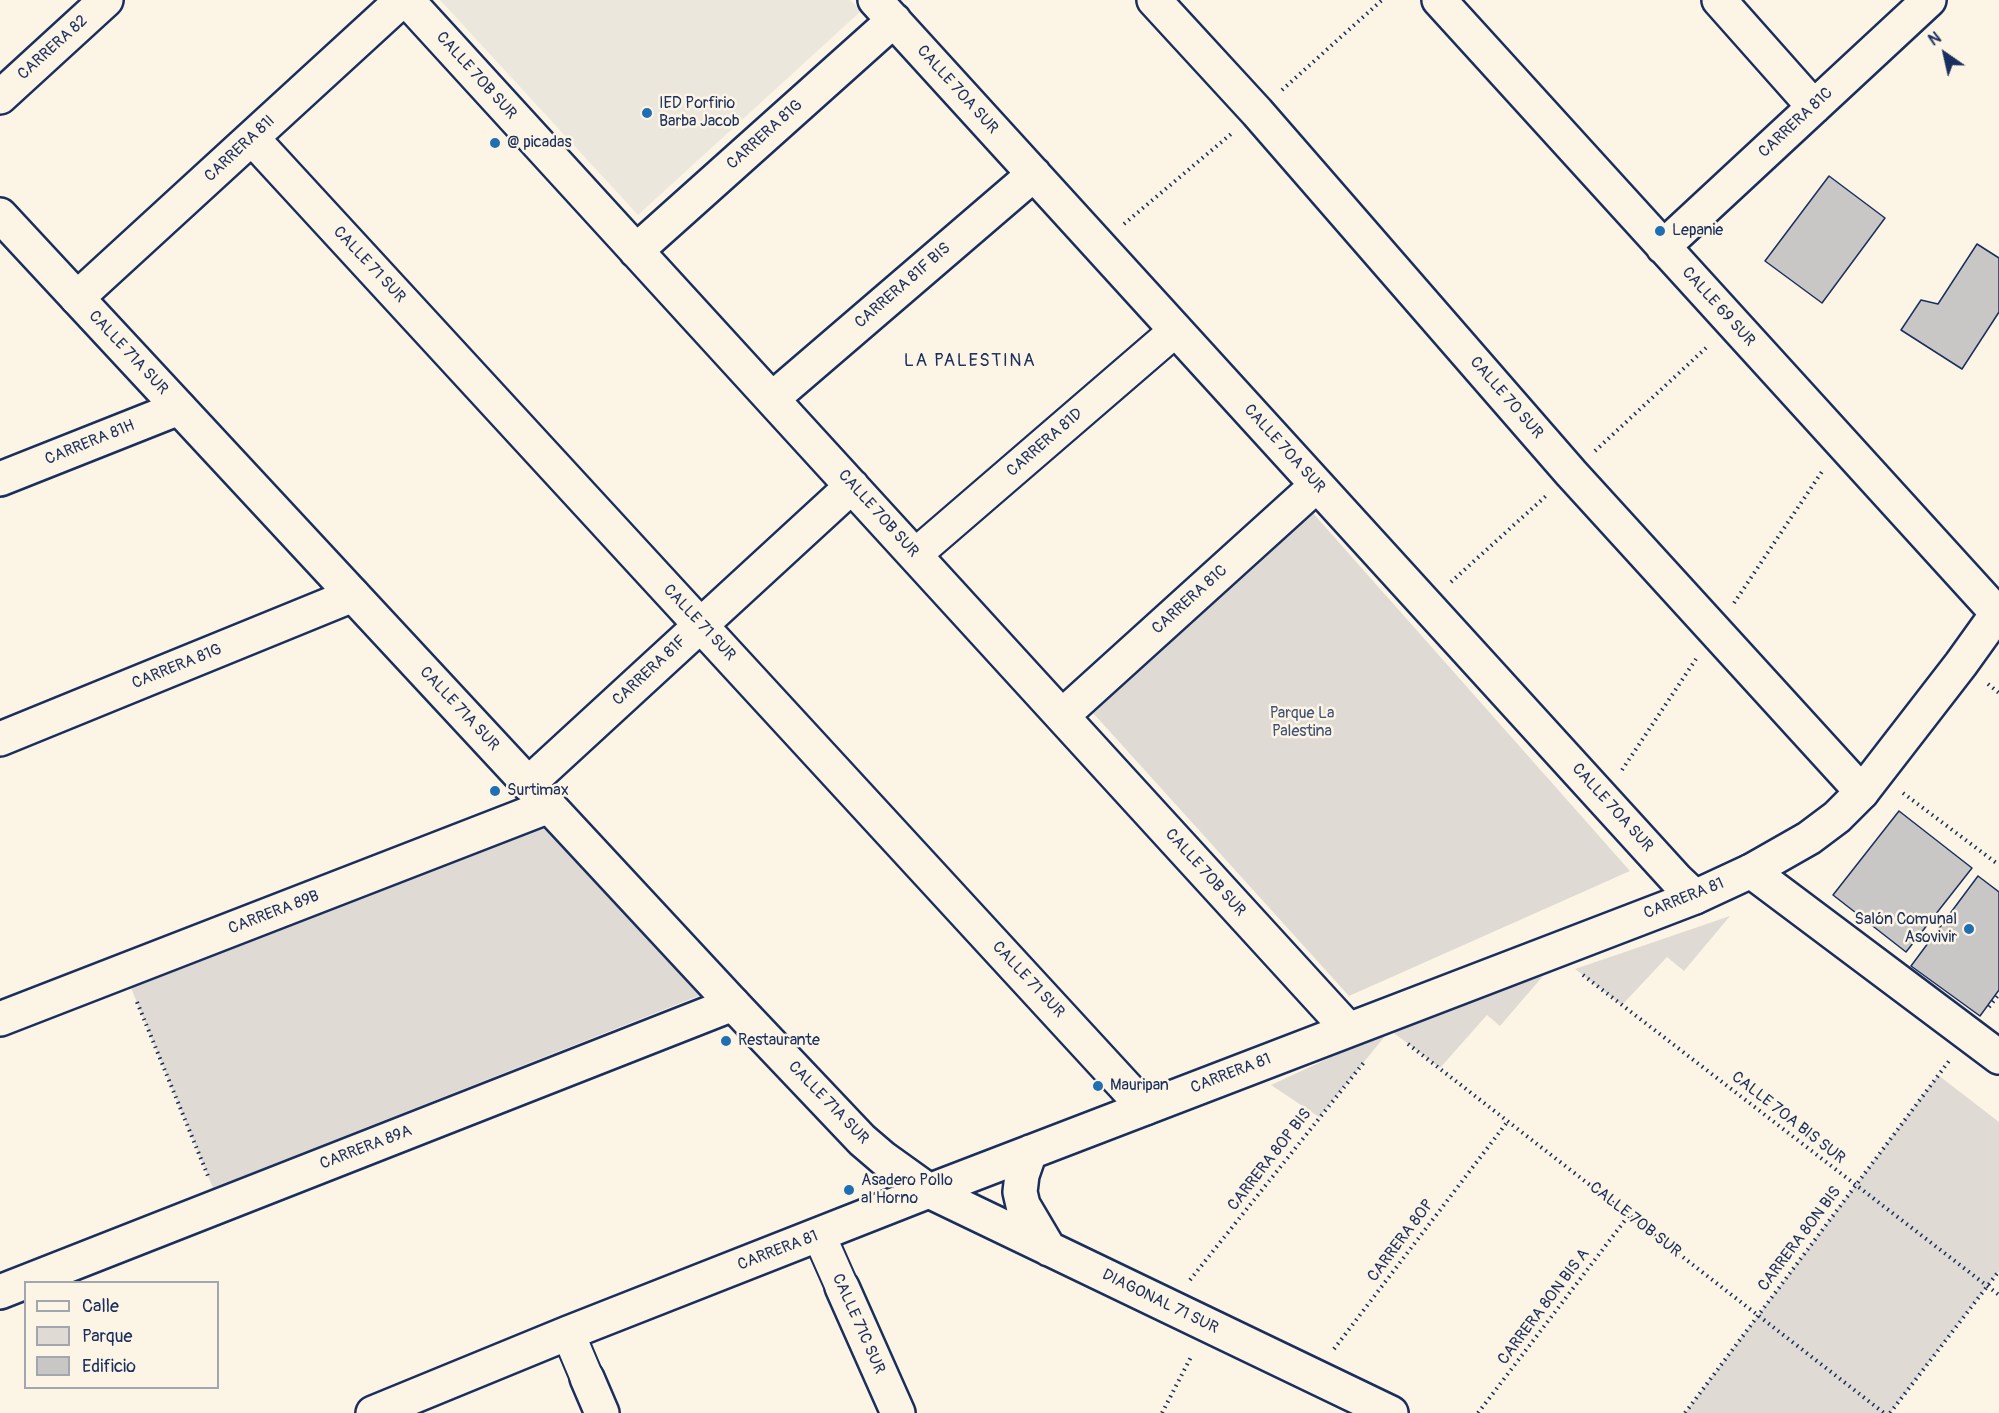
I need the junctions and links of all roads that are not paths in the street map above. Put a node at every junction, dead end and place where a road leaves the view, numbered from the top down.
1 (106, 0) edge
2 (404, 0) edge
3 (1154, 0) edge
4 (1439, 0) edge
5 (1719, 0) edge
6 (1929, 0) edge
7 (885, 10) edge
8 (0, 97) edge
9 (1814, 107) junction
10 (252, 138) junction
11 (1034, 174) junction
12 (0, 215) edge
13 (1663, 247) junction
14 (636, 250) junction
15 (77, 298) junction
16 (1176, 330) junction
17 (772, 399) junction
18 (179, 408) junction
19 (0, 479) edge
20 (1317, 485) junction
21 (852, 486) junction
22 (915, 555) junction
23 (353, 595) junction
24 (1998, 612) edge
25 (701, 625) junction
26 (1062, 716) junction
27 (0, 740) edge
28 (1862, 792) junction
29 (539, 795) junction
30 (1751, 871) junction
31 (1695, 897) junction
32 (733, 1004) junction
33 (0, 1019) edge
34 (1348, 1029) junction
35 (1999, 1057) edge
36 (1145, 1108) junction
37 (1030, 1152) junction
38 (929, 1191) junction
39 (819, 1235) junction
40 (1049, 1249) junction
41 (28, 1281) edge
42 (24, 1283) edge
43 (842, 1287) joint
44 (0, 1292) edge
45 (568, 1333) junction
46 (587, 1378) joint
47 (373, 1413) edge
48 (602, 1413) edge
49 (898, 1413) edge
50 (1391, 1413) edge

1 - 8 street, CARRERA 82
2 - 10 street, CARRERA 81I
2 - 14 street, CALLE 70B SUR
3 - 28 street, CALLE 70 SUR
4 - 13 street, CALLE 69 SUR
5 - 9 street
6 - 9 street, CARRERA 81C
7 - 11 street, CALLE 70A SUR
7 - 14 street, CARRERA 81G
9 - 13 street, CARRERA 81C
10 - 15 street, CARRERA 81I
10 - 25 street, CALLE 71 SUR
11 - 16 street, CALLE 70A SUR
11 - 17 street, CARRERA 81F BIS
12 - 15 street, CALLE 71A SUR
13 - 24 street, CALLE 69 SUR
14 - 17 street, CALLE 70B SUR
15 - 18 street, CALLE 71A SUR
16 - 20 street, CALLE 70A SUR
16 - 22 street, CARRERA 81D
17 - 21 street, CALLE 70B SUR
18 - 19 street, CARRERA 81H
18 - 23 street, CALLE 71A SUR
20 - 26 street, CARRERA 81C
20 - 31 street, CALLE 70A SUR
21 - 22 street, CALLE 70B SUR
21 - 25 street, CARRERA 81F
22 - 26 street, CALLE 70B SUR
23 - 27 street, CARRERA 81G
23 - 29 street, CALLE 71A SUR
24 - 28 street, CARRERA 81
25 - 29 street, CARRERA 81F
25 - 36 street, CALLE 71 SUR
26 - 34 street, CALLE 70B SUR
28 - 30 street, CARRERA 81
29 - 32 street, CALLE 71A SUR
29 - 33 street, CARRERA 89B
30 - 31 street, CARRERA 81
30 - 35 street
31 - 34 street, CARRERA 81
32 - 38 street, CALLE 71A SUR
32 - 41 street, CARRERA 89A
34 - 36 street, CARRERA 81
36 - 37 street, CARRERA 81
37 - 38 street, CARRERA 81
37 - 40 street
38 - 39 street, CARRERA 81
38 - 40 street, DIAGONAL 71 SUR
39 - 43 street, CALLE 71C SUR
39 - 45 street, CARRERA 81
40 - 50 street, DIAGONAL 71 SUR
42 - 44 street, CARRERA 89A
43 - 49 street, CALLE 71C SUR
45 - 46 street
45 - 47 street, CARRERA 81
46 - 48 street

